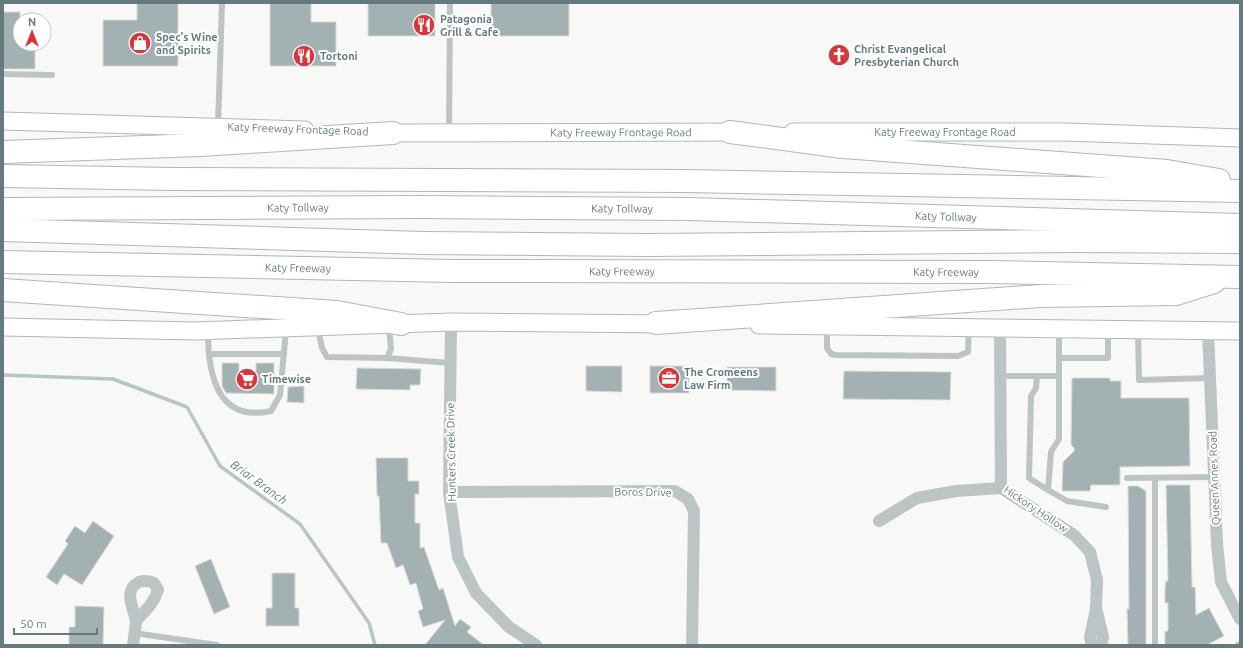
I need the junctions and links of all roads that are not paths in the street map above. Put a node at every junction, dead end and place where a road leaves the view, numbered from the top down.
1 (222, 3) edge
2 (450, 3) edge
3 (3, 74) edge
4 (52, 75) dead end
5 (3, 121) edge
6 (218, 126) junction
7 (730, 132) junction
8 (393, 133) junction
9 (449, 133) junction
10 (1240, 138) edge
11 (3, 152) edge
12 (3, 176) edge
13 (1240, 184) edge
14 (1240, 191) edge
15 (3, 209) edge
16 (1240, 225) edge
17 (3, 230) edge
18 (1240, 242) edge
19 (3, 262) edge
20 (1235, 277) edge
21 (3, 290) edge
22 (451, 322) junction
23 (656, 323) junction
24 (395, 324) junction
25 (827, 326) junction
26 (318, 327) junction
27 (3, 328) edge
28 (286, 328) junction
29 (969, 328) junction
30 (1000, 328) junction
31 (1059, 329) junction
32 (208, 330) junction
33 (1108, 330) junction
34 (1138, 331) junction
35 (1240, 331) edge
36 (1208, 332) junction
37 (209, 354) junction
38 (284, 354) junction
39 (387, 358) junction
40 (1059, 358) junction
41 (450, 363) junction
42 (1000, 376) junction
43 (1037, 376) junction
44 (1059, 376) junction
45 (1210, 378) junction
46 (1214, 477) junction
47 (1127, 478) dead end
48 (1155, 478) junction
49 (1001, 488) junction
50 (1048, 490) junction
51 (449, 492) junction
52 (1106, 507) dead end
53 (879, 520) dead end
54 (1096, 609) junction
55 (1240, 619) edge
56 (135, 627) joint
57 (133, 645) edge
58 (218, 645) edge
59 (536, 645) edge
60 (692, 645) edge
61 (1092, 645) edge
62 (1101, 645) edge
63 (1156, 645) edge

1 - 6 lane
2 - 9 lane
3 - 4 lane
5 - 6 main road, Katy Freeway Frontage Road
6 - 8 main road, Katy Freeway Frontage Road
7 - 9 main road, Katy Freeway Frontage Road
7 - 10 main road, Katy Freeway Frontage Road
7 - 13 highway
8 - 9 main road, Katy Freeway Frontage Road
8 - 11 highway
12 - 14 highway
15 - 16 highway, Katy Tollway
17 - 18 highway
19 - 20 highway, Katy Freeway
20 - 23 highway
21 - 24 highway
22 - 23 main road
22 - 24 main road
22 - 41 street, Hunters Creek Drive
23 - 25 main road
24 - 26 main road
24 - 39 lane
25 - 29 main road
25 - 29 lane
26 - 28 main road
26 - 39 lane
27 - 32 main road
28 - 32 main road
28 - 38 lane
29 - 30 main road
30 - 31 main road
30 - 42 street, Hickory Hollow
31 - 33 main road
31 - 40 lane
32 - 37 lane
33 - 34 main road
33 - 40 lane
34 - 36 main road
34 - 45 lane
35 - 36 main road
36 - 45 street, Queen Annes Road
37 - 38 lane
37 - 38 lane
39 - 41 lane
40 - 44 lane
41 - 51 street, Hunters Creek Drive
42 - 43 lane
42 - 49 street, Hickory Hollow
43 - 44 lane
43 - 50 lane
44 - 50 lane
45 - 46 street, Queen Annes Road
46 - 48 lane
46 - 55 street, Queen Annes Road
47 - 48 lane
48 - 63 lane
49 - 53 street
49 - 54 street, Hickory Hollow
50 - 52 lane
51 - 59 street, Hunters Creek Drive
51 - 60 street, Boros Drive
54 - 61 street, Hickory Hollow
54 - 62 street, Hickory Hollow
56 - 57 street
56 - 58 lane

